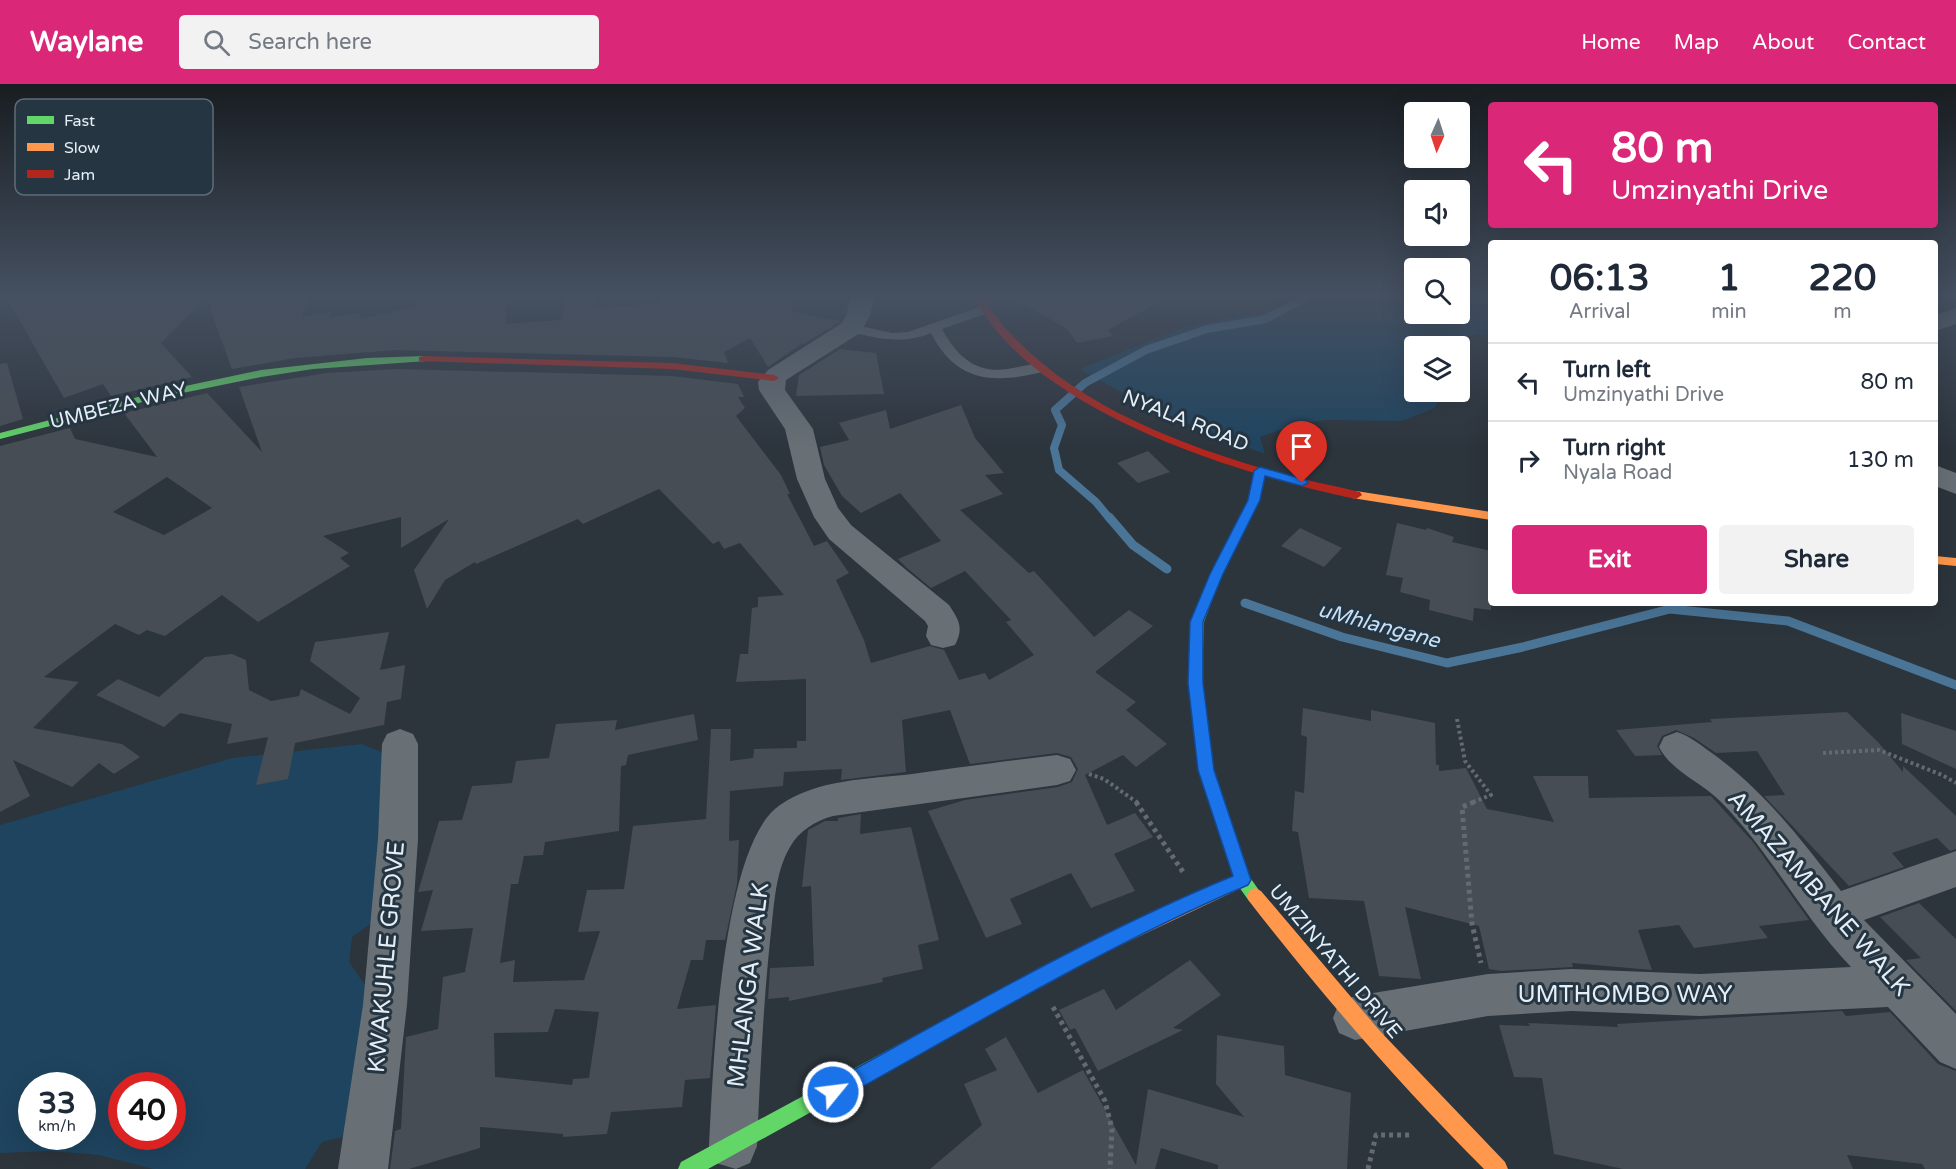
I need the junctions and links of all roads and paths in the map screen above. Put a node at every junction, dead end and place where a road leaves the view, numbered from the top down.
1 (821, 348) edge
2 (945, 348) edge
3 (1019, 348) edge
4 (1041, 368) junction
5 (774, 378) junction
6 (0, 436) edge
7 (1260, 471) junction
8 (1938, 476) edge
9 (1956, 485) edge
10 (1488, 516) edge
11 (1938, 560) edge
12 (1956, 562) edge
13 (943, 636) dead end
14 (1457, 719) dead end
15 (400, 744) dead end
16 (1677, 747) dead end
17 (1823, 753) dead end
18 (1057, 770) joint
19 (1956, 783) edge
20 (1956, 869) edge
21 (1242, 880) junction
22 (1200, 898) junction
23 (1833, 913) junction
24 (1034, 981) junction
25 (1896, 986) junction
26 (1488, 995) junction
27 (1355, 1018) junction
28 (1956, 1046) edge
29 (1464, 1136) junction
30 (733, 1146) junction
31 (363, 1169) edge
32 (688, 1169) edge
33 (1110, 1169) edge
34 (1368, 1169) edge
35 (1498, 1169) edge

1 - 5 street
2 - 4 lane
3 - 4 street, NYALA ROAD
4 - 7 street, NYALA ROAD
5 - 6 street, UMBEZA WAY
5 - 13 street
7 - 10 street, NYALA ROAD
7 - 21 street, UMZINYATHI DRIVE
8 - 9 street
11 - 12 street
14 - 26 path
15 - 31 street, KWAKUHLE GROVE
16 - 23 street, AMAZAMBANE WALK
17 - 19 path
18 - 22 path
18 - 30 street, MHLANGA WALK
20 - 23 street
21 - 22 street
21 - 27 street, UMZINYATHI DRIVE
22 - 24 street
23 - 25 street, AMAZAMBANE WALK
24 - 30 street
24 - 33 path
25 - 26 street, UMTHOMBO WAY
25 - 28 street, AMAZAMBANE WALK
26 - 27 street, UMTHOMBO WAY
27 - 29 street, UMZINYATHI DRIVE
29 - 34 path
29 - 35 street, UMZINYATHI DRIVE
30 - 32 street

